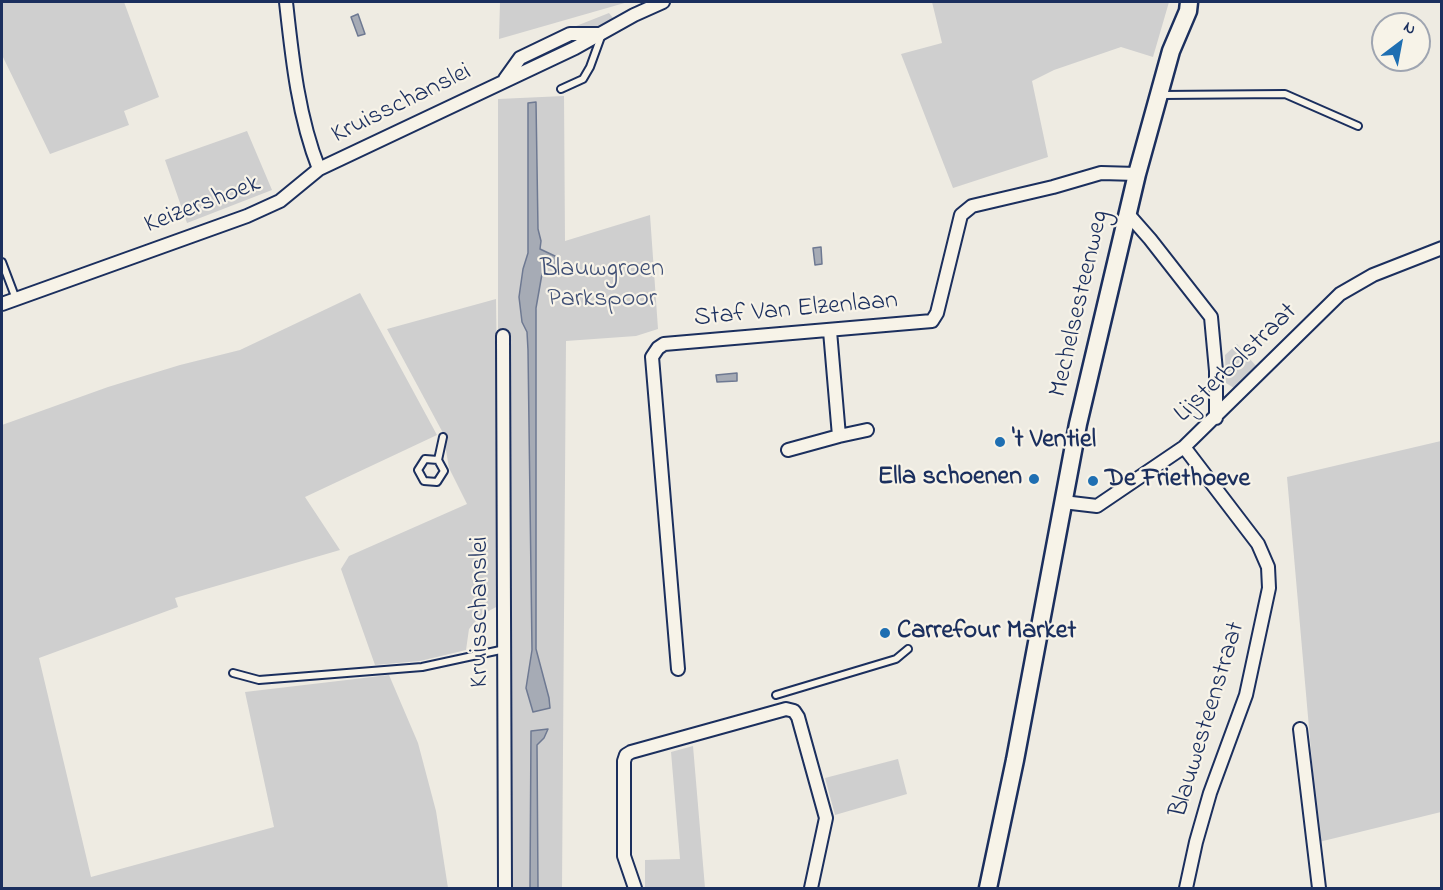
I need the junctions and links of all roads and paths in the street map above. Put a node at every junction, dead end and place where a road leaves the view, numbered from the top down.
1 (286, 2) edge
2 (663, 2) edge
3 (1182, 2) edge
4 (1189, 2) edge
5 (602, 34) junction
6 (1171, 51) junction
7 (561, 89) dead end
8 (1158, 95) junction
9 (1358, 126) dead end
10 (319, 169) junction
11 (1137, 174) junction
12 (1128, 214) junction
13 (1442, 248) edge
14 (2, 262) edge
15 (16, 299) junction
16 (2, 304) edge
17 (830, 331) junction
18 (503, 336) dead end
19 (1216, 418) junction
20 (867, 430) dead end
21 (839, 436) junction
22 (443, 437) dead end
23 (1184, 447) junction
24 (788, 450) dead end
25 (438, 460) junction
26 (1063, 502) junction
27 (506, 649) junction
28 (908, 649) dead end
29 (678, 669) dead end
30 (233, 673) dead end
31 (776, 695) dead end
32 (1300, 729) dead end
33 (505, 888) edge
34 (635, 888) edge
35 (811, 888) edge
36 (988, 888) edge
37 (1186, 888) edge
38 (1319, 888) edge

1 - 10 street
2 - 5 street, Kruisschanslei
3 - 6 street, Mechelsesteenweg
4 - 6 street, Mechelsesteenweg
5 - 7 lane
5 - 10 street, Kruisschanslei
6 - 8 street, Mechelsesteenweg
8 - 9 lane
8 - 11 street, Mechelsesteenweg
10 - 15 street, Keizershoek
11 - 12 street, Mechelsesteenweg
11 - 17 street, Staf Van Elzenlaan
12 - 19 street
12 - 26 street, Mechelsesteenweg
13 - 19 street, Lijsterbolstraat
14 - 15 lane
15 - 16 street, Keizershoek
17 - 21 street
17 - 29 street, Staf Van Elzenlaan
18 - 27 street, Kruisschanslei
19 - 23 street, Lijsterbolstraat
20 - 21 street
21 - 24 street
22 - 25 lane
23 - 26 street, Lijsterbolstraat
23 - 37 street, Blauwesteenstraat
25 - 25 lane
26 - 36 street, Mechelsesteenweg
27 - 30 lane
27 - 33 street, Kruisschanslei
28 - 31 lane
32 - 38 street
34 - 35 street

